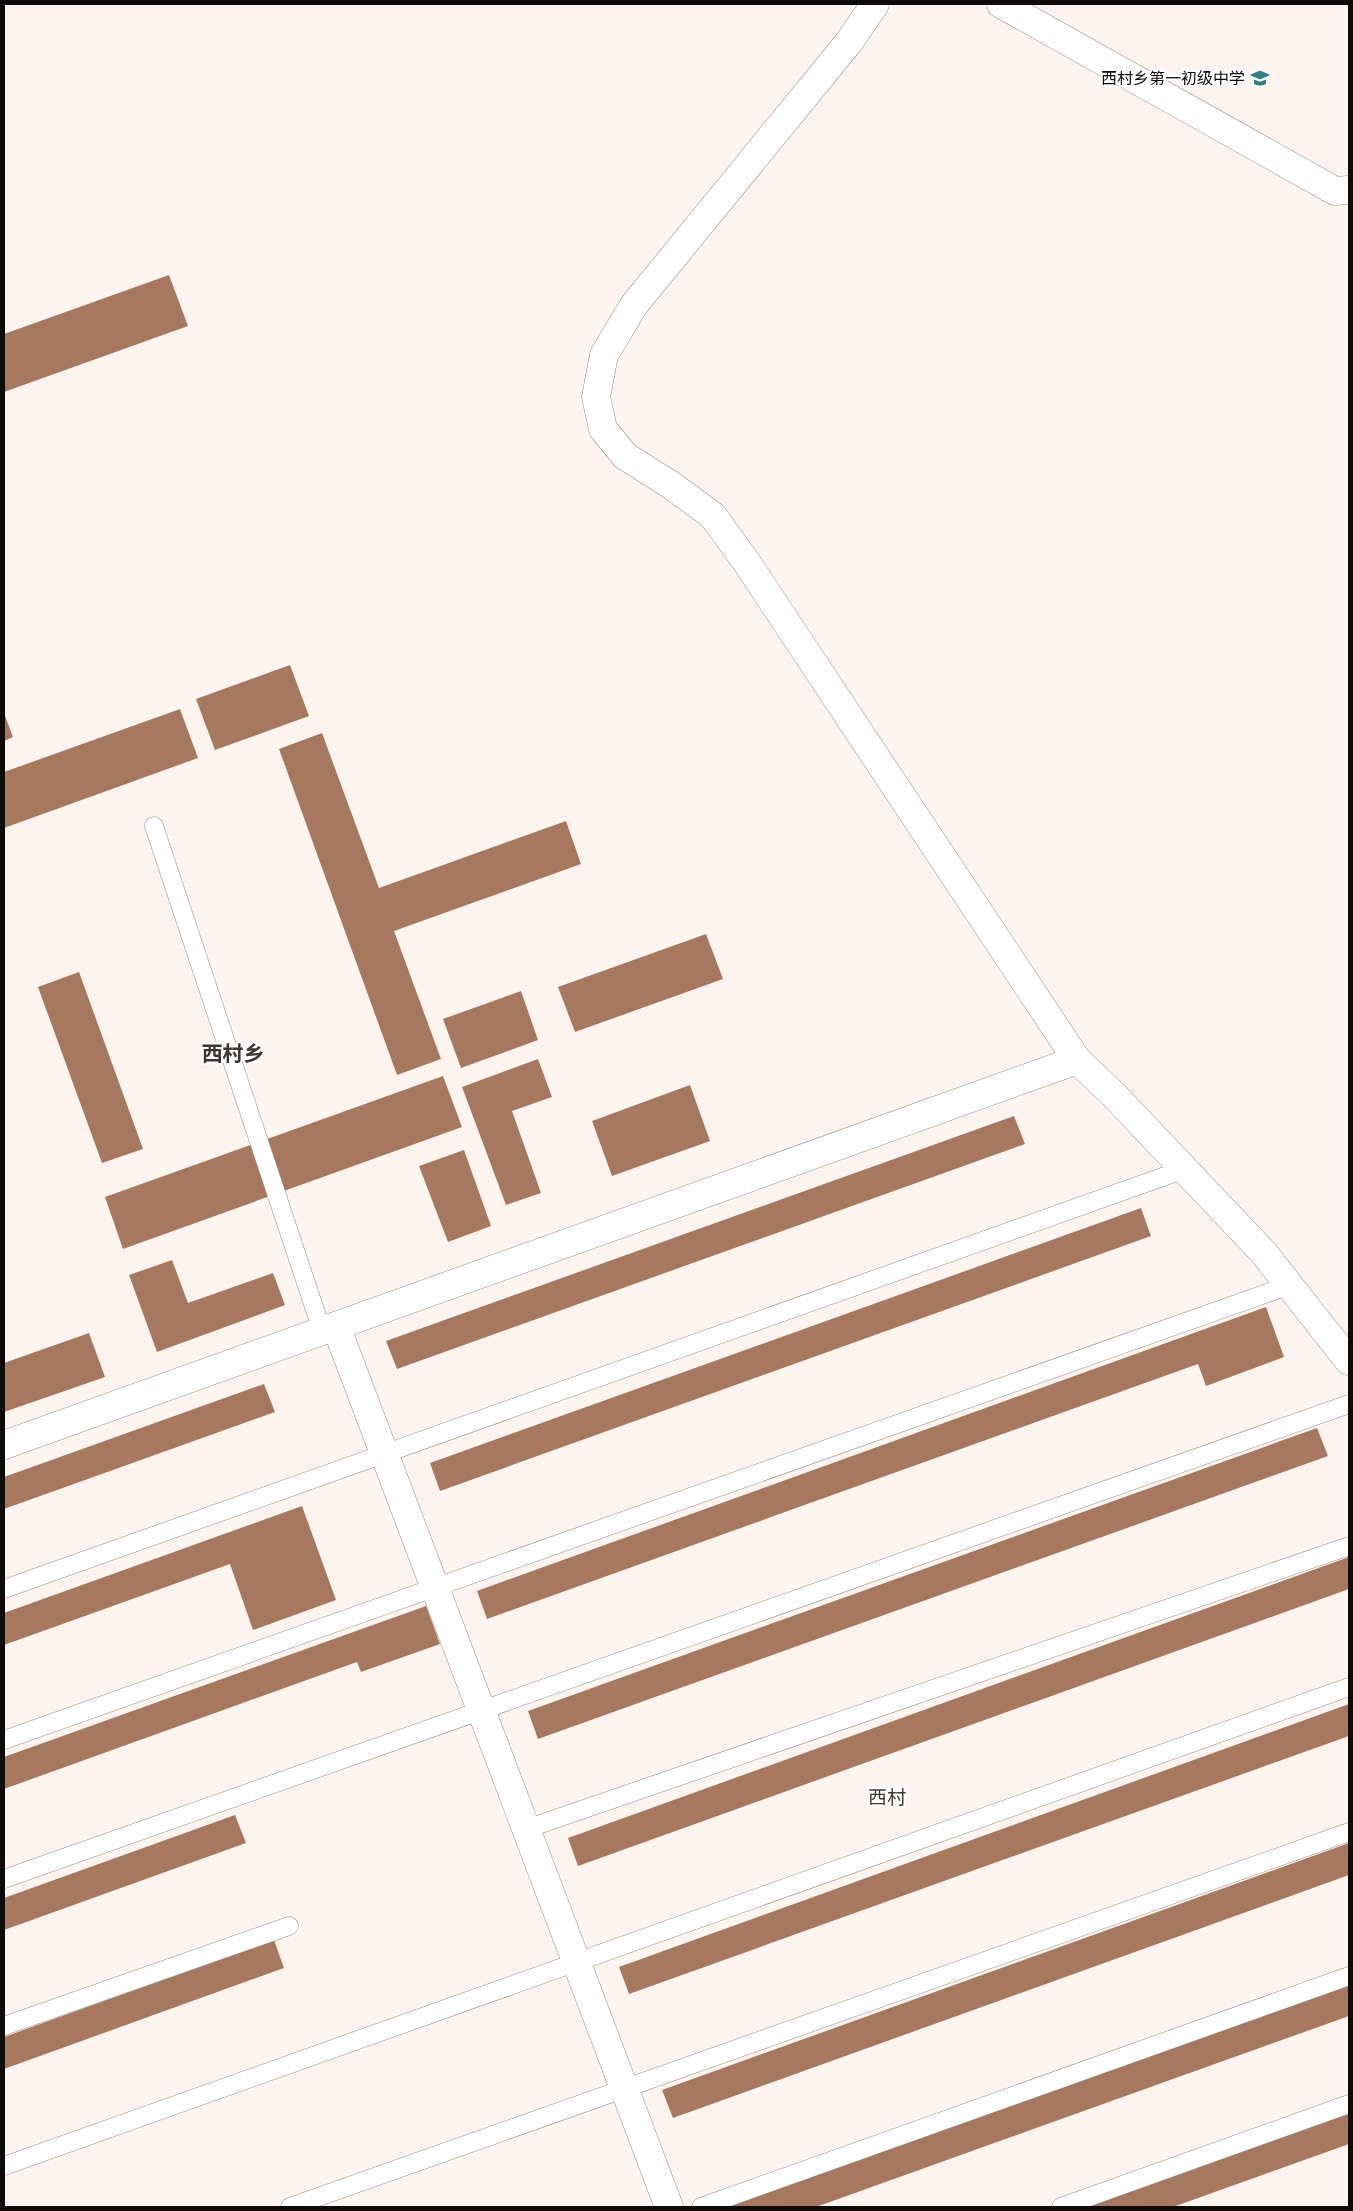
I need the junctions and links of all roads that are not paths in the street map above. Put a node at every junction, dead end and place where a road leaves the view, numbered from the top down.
1 (875, 4) edge
2 (1001, 4) edge
3 (1349, 190) edge
4 (154, 826) dead end
5 (1077, 1060) junction
6 (1185, 1169) junction
7 (1290, 1285) junction
8 (329, 1328) junction
9 (1349, 1360) edge
10 (1349, 1404) edge
11 (4, 1445) edge
12 (384, 1453) junction
13 (1349, 1546) edge
14 (4, 1588) edge
15 (435, 1588) junction
16 (1349, 1687) edge
17 (481, 1710) junction
18 (4, 1740) edge
19 (526, 1829) junction
20 (1349, 1832) edge
21 (4, 1879) edge
22 (289, 1926) dead end
23 (576, 1963) junction
24 (1349, 1976) edge
25 (4, 2026) edge
26 (624, 2089) junction
27 (1349, 2104) edge
28 (4, 2166) edge
29 (290, 2207) edge
30 (668, 2207) edge
31 (701, 2207) edge
32 (1061, 2207) edge

1 - 5 street
2 - 3 street
4 - 8 lane
5 - 6 street
5 - 8 street
6 - 7 street
6 - 12 lane
7 - 9 street
7 - 15 lane
8 - 11 street
8 - 12 street
10 - 17 lane
12 - 14 lane
12 - 15 street
13 - 19 lane
15 - 17 street
15 - 18 lane
16 - 23 lane
17 - 19 street
17 - 21 lane
19 - 23 street
20 - 26 lane
22 - 25 lane
23 - 26 street
23 - 28 lane
24 - 31 lane
26 - 29 lane
26 - 30 street
27 - 32 lane

